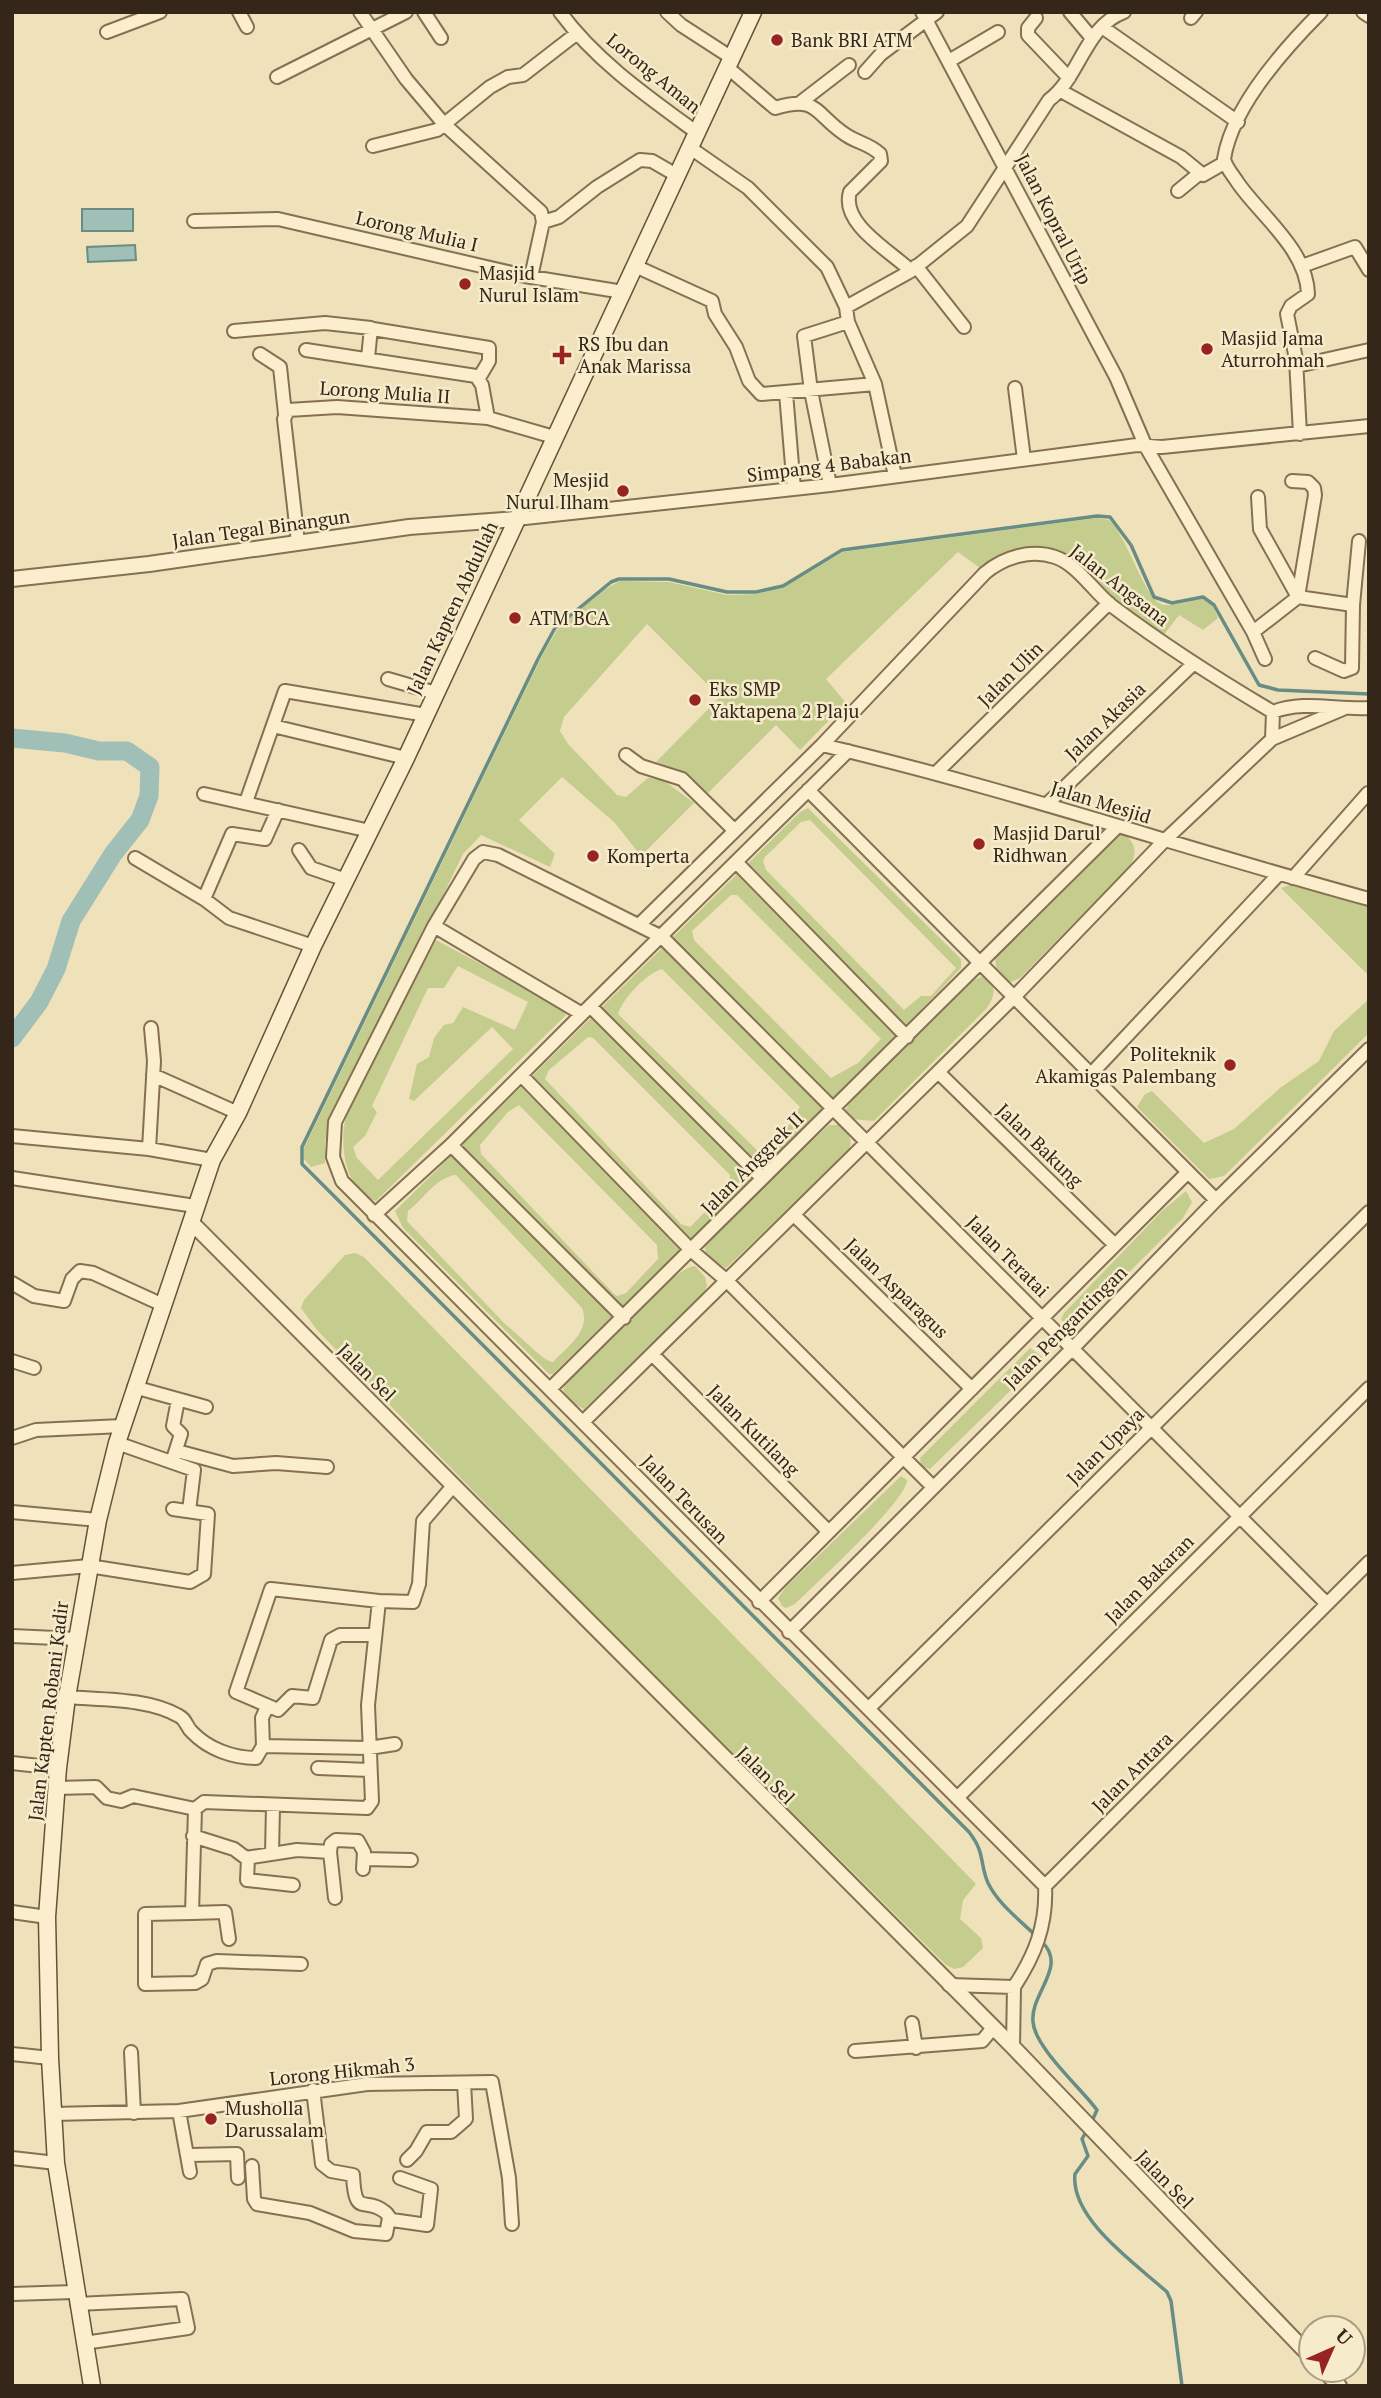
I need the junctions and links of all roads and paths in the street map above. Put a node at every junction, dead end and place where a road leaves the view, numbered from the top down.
1 (160, 12) edge
2 (239, 12) edge
3 (360, 12) edge
4 (406, 12) edge
5 (424, 12) edge
6 (560, 12) edge
7 (667, 12) edge
8 (753, 12) edge
9 (937, 12) edge
10 (1070, 12) edge
11 (1124, 12) edge
12 (1321, 12) edge
13 (1363, 12) edge
14 (1369, 16) edge
15 (924, 17) edge
16 (1037, 18) dead end
17 (247, 27) dead end
18 (1102, 27) junction
19 (107, 32) dead end
20 (372, 32) junction
21 (998, 32) dead end
22 (576, 34) junction
23 (1091, 37) junction
24 (441, 38) dead end
25 (949, 61) junction
26 (730, 62) junction
27 (849, 65) dead end
28 (865, 72) dead end
29 (277, 77) dead end
30 (1069, 78) junction
31 (1061, 91) junction
32 (801, 102) junction
33 (1238, 122) junction
34 (444, 124) junction
35 (696, 132) junction
36 (373, 146) dead end
37 (689, 147) junction
38 (1224, 163) junction
39 (1005, 165) junction
40 (1205, 172) junction
41 (678, 176) junction
42 (1178, 191) dead end
43 (194, 221) dead end
44 (543, 222) junction
45 (635, 266) junction
46 (1302, 266) junction
47 (914, 269) junction
48 (1369, 270) edge
49 (531, 277) junction
50 (623, 292) junction
51 (846, 307) junction
52 (848, 321) junction
53 (964, 327) dead end
54 (373, 329) junction
55 (234, 331) dead end
56 (306, 350) dead end
57 (1369, 350) edge
58 (260, 354) dead end
59 (368, 358) junction
60 (1297, 366) junction
61 (479, 378) junction
62 (875, 383) junction
63 (1014, 388) dead end
64 (811, 391) junction
65 (786, 393) junction
66 (285, 414) junction
67 (488, 418) junction
68 (1369, 426) edge
69 (1300, 434) junction
70 (554, 437) junction
71 (1146, 447) junction
72 (1024, 458) junction
73 (895, 476) junction
74 (1292, 481) dead end
75 (830, 485) junction
76 (794, 489) junction
77 (1258, 497) dead end
78 (516, 519) junction
79 (1359, 541) dead end
80 (298, 542) junction
81 (16, 579) edge
82 (1298, 597) junction
83 (1109, 603) junction
84 (1353, 605) junction
85 (1253, 632) junction
86 (1315, 658) dead end
87 (1265, 659) dead end
88 (1192, 665) junction
89 (388, 679) dead end
90 (436, 693) junction
91 (1369, 708) edge
92 (1343, 709) junction
93 (1273, 712) junction
94 (426, 715) junction
95 (274, 726) junction
96 (1272, 739) junction
97 (822, 744) junction
98 (848, 751) junction
99 (626, 755) dead end
100 (405, 758) junction
101 (937, 772) junction
102 (808, 790) junction
103 (1368, 790) edge
104 (204, 794) dead end
105 (246, 802) junction
106 (1046, 805) junction
107 (278, 810) junction
108 (1117, 827) junction
109 (734, 830) junction
110 (370, 831) junction
111 (1164, 841) junction
112 (299, 850) dead end
113 (135, 858) dead end
114 (736, 862) junction
115 (1278, 875) junction
116 (1293, 878) junction
117 (346, 880) junction
118 (204, 899) junction
119 (1369, 899) edge
120 (640, 924) junction
121 (434, 926) junction
122 (662, 937) junction
123 (313, 946) junction
124 (979, 962) junction
125 (1014, 997) junction
126 (586, 1010) junction
127 (151, 1028) dead end
128 (906, 1037) junction
129 (1366, 1058) edge
130 (938, 1072) junction
131 (1092, 1073) junction
132 (153, 1075) junction
133 (522, 1076) junction
134 (834, 1109) junction
135 (238, 1113) junction
136 (12, 1136) edge
137 (866, 1142) junction
138 (452, 1145) junction
139 (149, 1149) junction
140 (212, 1160) junction
141 (1188, 1172) junction
142 (12, 1178) edge
143 (762, 1178) junction
144 (1216, 1200) junction
145 (195, 1206) junction
146 (1369, 1212) edge
147 (374, 1215) junction
148 (794, 1215) junction
149 (192, 1223) junction
150 (1115, 1245) junction
151 (692, 1251) junction
152 (727, 1281) junction
153 (12, 1283) edge
154 (163, 1305) junction
155 (1042, 1317) junction
156 (624, 1318) junction
157 (1073, 1348) junction
158 (652, 1354) junction
159 (12, 1361) edge
160 (34, 1368) dead end
161 (134, 1388) junction
162 (551, 1388) junction
163 (1369, 1388) edge
164 (972, 1389) junction
165 (178, 1400) junction
166 (206, 1407) dead end
167 (583, 1422) junction
168 (122, 1426) junction
169 (1152, 1426) junction
170 (12, 1438) edge
171 (117, 1443) junction
172 (174, 1456) junction
173 (196, 1456) junction
174 (902, 1458) junction
175 (327, 1467) dead end
176 (192, 1469) junction
177 (453, 1486) junction
178 (933, 1487) junction
179 (173, 1509) dead end
180 (188, 1511) junction
181 (12, 1512) edge
182 (1239, 1518) junction
183 (97, 1520) junction
184 (829, 1532) junction
185 (1369, 1562) edge
186 (89, 1566) junction
187 (12, 1573) edge
188 (379, 1601) junction
189 (759, 1602) junction
190 (1327, 1604) junction
191 (789, 1632) junction
192 (374, 1635) junction
193 (12, 1636) edge
194 (76, 1639) junction
195 (67, 1697) junction
196 (267, 1707) junction
197 (869, 1708) junction
198 (395, 1744) dead end
199 (263, 1746) junction
200 (369, 1748) junction
201 (12, 1763) edge
202 (58, 1768) junction
203 (318, 1768) dead end
204 (369, 1770) junction
205 (56, 1788) junction
206 (957, 1798) junction
207 (273, 1806) junction
208 (195, 1810) junction
209 (193, 1836) junction
210 (330, 1852) junction
211 (272, 1854) junction
212 (248, 1858) junction
213 (411, 1860) dead end
214 (293, 1885) dead end
215 (1045, 1886) junction
216 (335, 1898) dead end
217 (12, 1912) edge
218 (192, 1913) junction
219 (47, 1917) junction
220 (229, 1939) dead end
221 (301, 1964) dead end
222 (949, 1985) junction
223 (1014, 1987) junction
224 (912, 2023) dead end
225 (993, 2028) junction
226 (1013, 2047) junction
227 (916, 2048) junction
228 (855, 2051) dead end
229 (131, 2052) dead end
230 (12, 2054) edge
231 (50, 2058) junction
232 (464, 2082) junction
233 (313, 2090) junction
234 (179, 2111) junction
235 (134, 2113) junction
236 (53, 2114) junction
237 (190, 2155) junction
238 (12, 2158) edge
239 (407, 2160) dead end
240 (56, 2163) junction
241 (252, 2166) dead end
242 (190, 2172) dead end
243 (238, 2178) dead end
244 (400, 2178) dead end
245 (389, 2218) junction
246 (512, 2224) dead end
247 (12, 2294) edge
248 (75, 2298) junction
249 (1297, 2342) edge
250 (84, 2343) junction
251 (92, 2386) edge

1 - 19 street
2 - 17 street
3 - 20 street
4 - 20 street
5 - 24 street
6 - 22 street, Lorong Aman
7 - 26 street
8 - 26 main road, Jalan Kapten Abdullah
9 - 15 street
10 - 23 street
11 - 18 street
12 - 33 street
13 - 14 street
15 - 25 street, Jalan Kopral Urip
15 - 28 street
16 - 30 street
18 - 23 street
18 - 33 street
20 - 29 street
20 - 34 street
21 - 25 street
22 - 34 street
22 - 35 street, Lorong Aman
23 - 30 street
25 - 39 street, Jalan Kopral Urip
26 - 32 street
26 - 35 main road, Jalan Kapten Abdullah
27 - 32 street
30 - 31 street
31 - 39 street
31 - 40 street
32 - 47 street
33 - 38 street
34 - 36 street
34 - 44 street
35 - 37 main road, Jalan Kapten Abdullah
37 - 41 main road, Jalan Kapten Abdullah
37 - 51 street
38 - 40 street
38 - 46 street
39 - 47 street
39 - 71 street, Jalan Kopral Urip
40 - 42 street
41 - 44 street
41 - 45 main road, Jalan Kapten Abdullah
43 - 49 street, Lorong Mulia I
44 - 49 street
45 - 50 main road, Jalan Kapten Abdullah
45 - 65 street
46 - 48 street
46 - 60 street
47 - 51 street
47 - 53 street
49 - 50 street, Lorong Mulia I
50 - 70 main road, Jalan Kapten Abdullah
51 - 52 street
52 - 62 street
52 - 64 street
54 - 55 street
54 - 59 street
54 - 61 street
56 - 59 street
57 - 60 street
58 - 66 street
59 - 61 street
60 - 69 street
61 - 67 street
62 - 64 street
62 - 73 street
63 - 72 street
64 - 65 street
64 - 75 street
65 - 76 street
66 - 67 street, Lorong Mulia II
66 - 80 street
67 - 70 street, Lorong Mulia II
68 - 69 street, Simpang 4 Babakan
69 - 71 street, Simpang 4 Babakan
70 - 78 main road, Jalan Kapten Abdullah
71 - 72 street, Simpang 4 Babakan
71 - 85 street, Jalan Kopral Urip
72 - 73 street, Simpang 4 Babakan
73 - 75 street, Simpang 4 Babakan
74 - 82 street
75 - 76 street, Simpang 4 Babakan
76 - 78 street, Simpang 4 Babakan
77 - 82 street
78 - 80 street, Jalan Tegal Binangun
78 - 90 main road, Jalan Kapten Abdullah
79 - 84 street
80 - 81 street, Jalan Tegal Binangun
82 - 84 street
82 - 85 street
83 - 88 street, Jalan Angsana
83 - 97 street, Jalan Angsana
83 - 101 street, Jalan Ulin
84 - 86 street
85 - 87 street, Jalan Kopral Urip
88 - 93 street, Jalan Angsana
88 - 106 street, Jalan Akasia
89 - 90 street
90 - 94 main road, Jalan Kapten Abdullah
91 - 92 street
92 - 93 street
92 - 96 street
93 - 96 street
94 - 95 street
94 - 100 main road, Jalan Kapten Abdullah
95 - 100 street
95 - 105 street
96 - 111 street
97 - 98 street, Jalan Mesjid
97 - 109 street, Jalan Angsana
98 - 101 street, Jalan Mesjid
98 - 102 street
99 - 109 street
100 - 110 main road, Jalan Kapten Abdullah
101 - 106 street, Jalan Mesjid
102 - 114 street
102 - 124 street
103 - 116 street
104 - 105 street
105 - 107 street
106 - 108 street, Jalan Mesjid
107 - 110 street
107 - 118 street
108 - 111 street, Jalan Mesjid
108 - 124 street, Jalan Anggrek II
109 - 120 street, Jalan Angsana
110 - 117 main road, Jalan Kapten Abdullah
111 - 115 street, Jalan Mesjid
111 - 125 street
112 - 117 street
113 - 118 street
114 - 122 street
114 - 128 street
115 - 116 street, Jalan Mesjid
115 - 131 street
116 - 119 street, Jalan Mesjid
117 - 123 main road, Jalan Kapten Abdullah
118 - 123 street
120 - 121 street, Jalan Teratai
120 - 122 street, Jalan Teratai
121 - 126 street
121 - 147 street, Jalan Terusan
122 - 126 street
122 - 134 street, Jalan Teratai
123 - 135 main road, Jalan Kapten Abdullah
124 - 125 street
124 - 128 street, Jalan Anggrek II
125 - 130 street
125 - 131 street
126 - 133 street
126 - 143 street
127 - 132 street
128 - 134 street, Jalan Anggrek II
129 - 144 street, Jalan Pengantingan
130 - 137 street
130 - 150 street, Jalan Bakung
131 - 141 street
132 - 135 street
132 - 139 street
133 - 138 street
133 - 151 street
134 - 137 street, Jalan Teratai
134 - 143 street, Jalan Anggrek II
135 - 140 main road, Jalan Kapten Abdullah
136 - 139 street
137 - 148 street
137 - 155 street, Jalan Teratai
138 - 147 street
138 - 156 street
139 - 140 street
140 - 145 main road, Jalan Kapten Abdullah
141 - 144 street
141 - 150 street
142 - 145 street
143 - 151 street, Jalan Anggrek II
144 - 157 street, Jalan Pengantingan
145 - 149 main road, Jalan Kapten Abdullah
146 - 169 street, Jalan Upaya
147 - 162 street, Jalan Terusan
148 - 152 street
148 - 164 street, Jalan Asparagus
149 - 154 main road, Jalan Kapten Robani Kadir
149 - 177 street, Jalan Sel
150 - 155 street
151 - 152 street
151 - 156 street, Jalan Anggrek II
152 - 158 street
152 - 174 street
153 - 154 street
154 - 161 main road, Jalan Kapten Robani Kadir
155 - 157 street, Jalan Teratai
155 - 164 street
156 - 162 street, Jalan Anggrek II
157 - 169 street, Jalan Teratai
157 - 178 street, Jalan Pengantingan
158 - 167 street
158 - 184 street, Jalan Kutilang
159 - 160 street
161 - 165 street
161 - 168 main road, Jalan Kapten Robani Kadir
162 - 167 street, Jalan Terusan
163 - 182 street, Jalan Bakaran
164 - 174 street
165 - 166 street
165 - 172 street
167 - 189 street, Jalan Terusan
168 - 170 street
168 - 171 main road, Jalan Kapten Robani Kadir
169 - 182 street, Jalan Teratai
169 - 197 street, Jalan Upaya
171 - 172 street
171 - 183 main road, Jalan Kapten Robani Kadir
172 - 173 street
172 - 176 street
173 - 175 street
173 - 176 street
174 - 178 street
174 - 184 street
176 - 180 street
177 - 188 street
177 - 222 street, Jalan Sel
178 - 191 street, Jalan Pengantingan
179 - 180 street
180 - 186 street
181 - 183 street
182 - 190 street, Jalan Teratai
182 - 206 street, Jalan Bakaran
183 - 186 main road, Jalan Kapten Robani Kadir
184 - 189 street
185 - 190 street, Jalan Antara
186 - 187 street
186 - 194 main road, Jalan Kapten Robani Kadir
188 - 192 street
188 - 196 street
189 - 191 street, Jalan Terusan
190 - 215 street, Jalan Antara
191 - 197 street, Jalan Terusan
192 - 196 street
192 - 200 street
193 - 194 street
194 - 195 main road, Jalan Kapten Robani Kadir
195 - 199 street
195 - 202 main road, Jalan Kapten Robani Kadir
196 - 199 street
197 - 206 street, Jalan Terusan
198 - 200 street
199 - 200 street
200 - 204 street
201 - 202 street
202 - 205 main road, Jalan Kapten Robani Kadir
203 - 204 street
204 - 207 street
205 - 208 street
205 - 219 main road, Jalan Kapten Robani Kadir
206 - 215 street, Jalan Terusan
207 - 208 street
207 - 211 street
208 - 209 street
209 - 212 street
209 - 218 street
210 - 211 street
210 - 213 street
210 - 216 street
211 - 212 street
212 - 214 street
215 - 223 street
217 - 219 street
218 - 220 street
218 - 221 street
219 - 231 main road, Jalan Kapten Robani Kadir
222 - 223 street
222 - 225 street, Jalan Sel
223 - 226 street
224 - 227 street
225 - 226 street, Jalan Sel
225 - 227 street
226 - 249 street, Jalan Sel
227 - 228 street
229 - 235 street
230 - 231 street
231 - 236 main road, Jalan Kapten Robani Kadir
232 - 233 street, Lorong Hikmah 3
232 - 239 street
232 - 246 street, Lorong Hikmah 3
233 - 234 street, Lorong Hikmah 3
233 - 245 street
234 - 235 street, Lorong Hikmah 3
234 - 237 street
235 - 236 street, Lorong Hikmah 3
236 - 240 main road, Jalan Kapten Robani Kadir
237 - 242 street
237 - 243 street
238 - 240 street
240 - 248 main road, Jalan Kapten Robani Kadir
241 - 245 street
244 - 245 street
247 - 248 street
248 - 250 main road, Jalan Kapten Robani Kadir
248 - 250 street
250 - 251 main road, Jalan Kapten Robani Kadir

